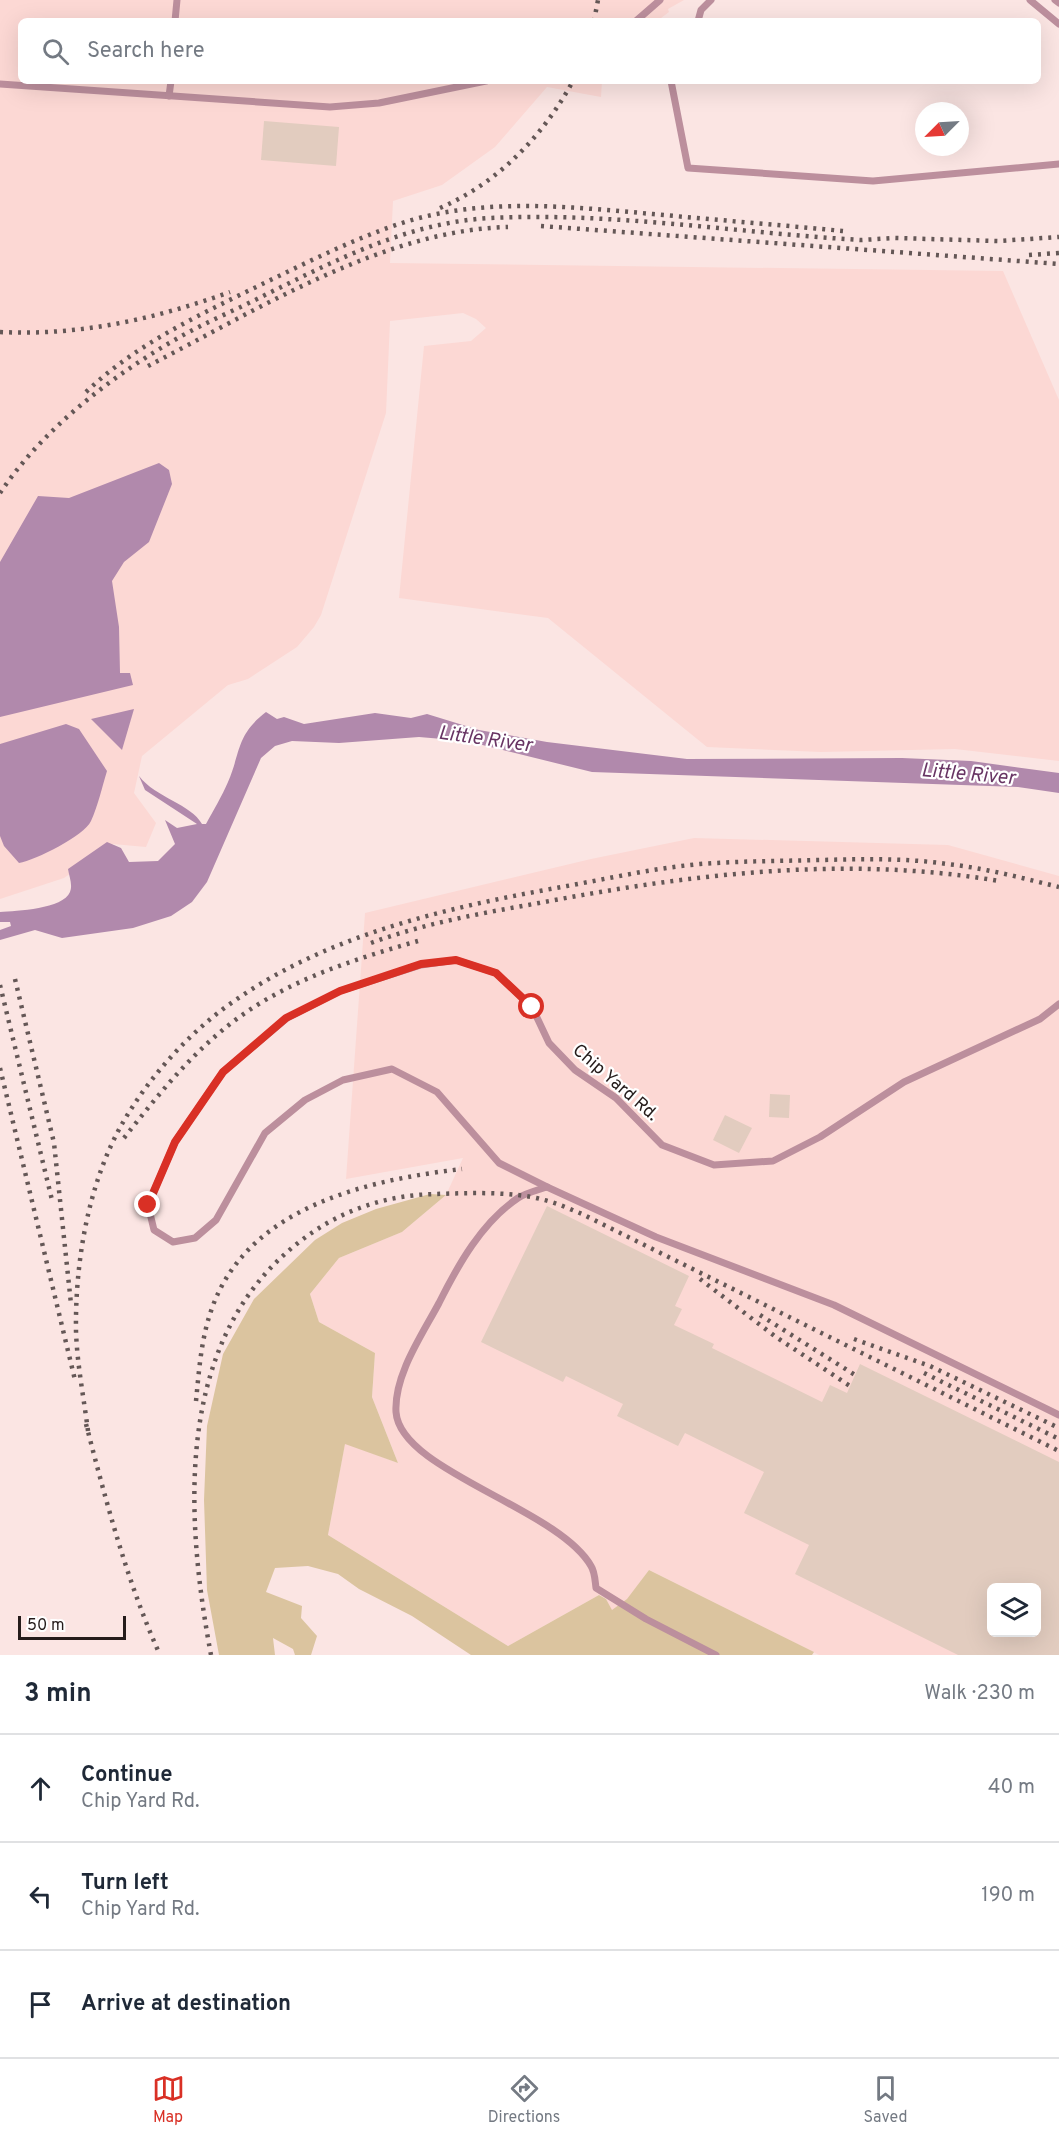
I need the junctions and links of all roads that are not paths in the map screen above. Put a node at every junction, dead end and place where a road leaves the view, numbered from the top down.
1 (177, 0) edge
2 (660, 0) edge
3 (711, 0) edge
4 (1030, 0) edge
5 (1054, 0) edge
6 (1059, 3) edge
7 (175, 18) edge
8 (639, 18) edge
9 (699, 18) edge
10 (1059, 24) edge
11 (0, 84) edge
12 (171, 84) edge
13 (471, 84) edge
14 (672, 84) edge
15 (169, 96) junction
16 (1059, 164) edge
17 (1059, 1004) edge
18 (547, 1187) junction
19 (1059, 1415) edge
20 (716, 1655) edge

1 - 7 lane
2 - 8 lane
3 - 9 lane
4 - 10 lane
5 - 6 lane
11 - 15 lane
12 - 15 lane
13 - 15 lane
14 - 16 lane
17 - 18 lane, Chip Yard Rd.
18 - 19 lane, Chip Yard Rd.
18 - 20 lane

